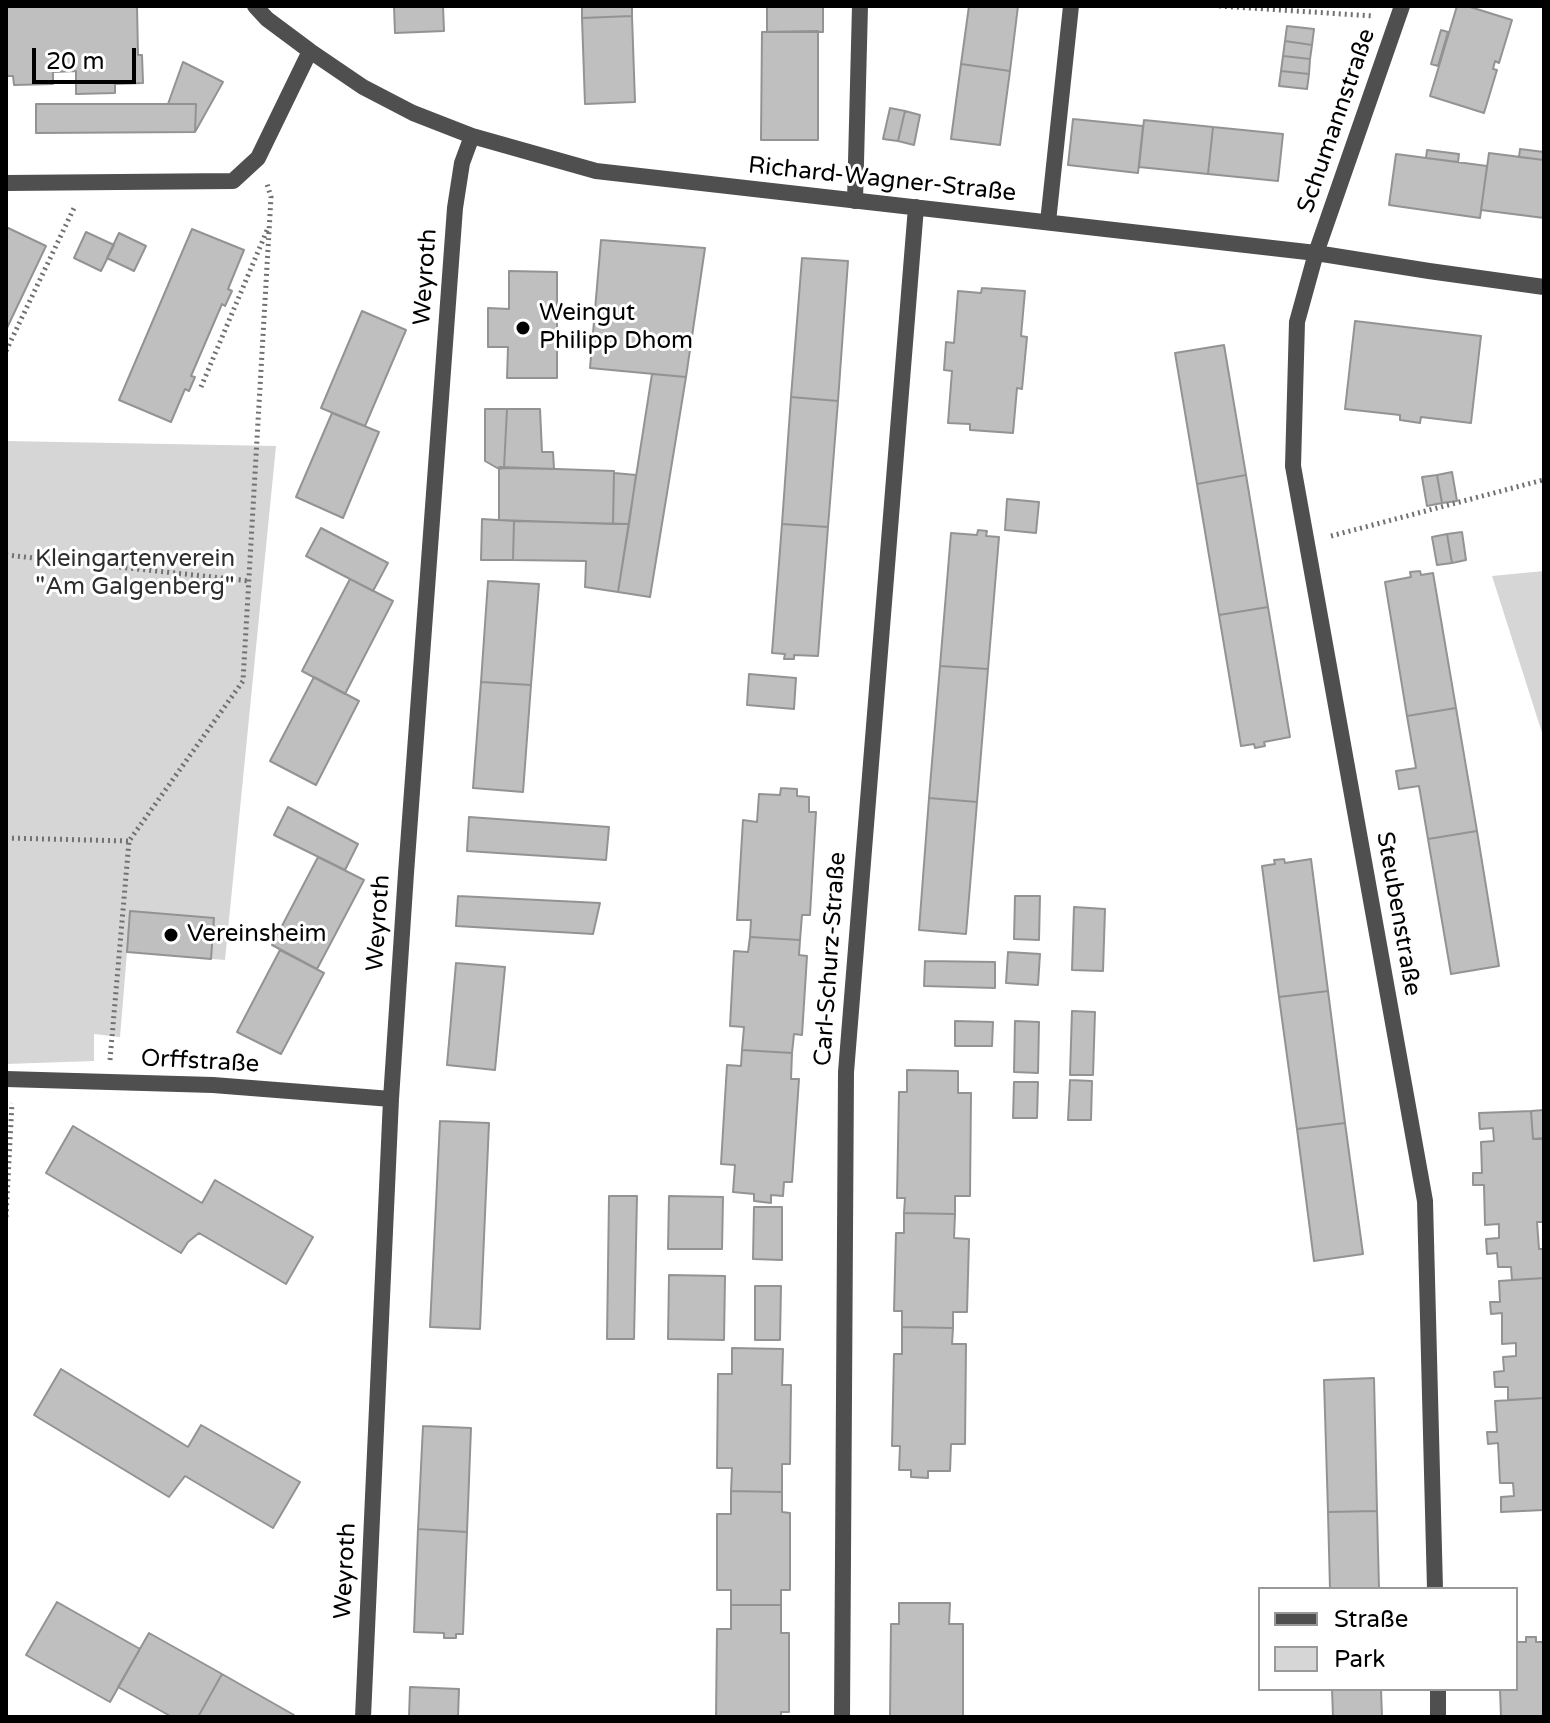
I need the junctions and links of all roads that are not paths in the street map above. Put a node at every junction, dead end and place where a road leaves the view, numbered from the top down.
1 (255, 6) edge
2 (860, 6) edge
3 (1071, 6) edge
4 (1400, 12) edge
5 (310, 51) junction
6 (472, 136) junction
7 (6, 183) edge
8 (855, 201) junction
9 (916, 207) junction
10 (1048, 222) junction
11 (1316, 253) junction
12 (1544, 287) edge
13 (9, 1079) edge
14 (391, 1099) junction
15 (1435, 1587) edge
16 (1438, 1691) edge
17 (363, 1717) edge
18 (842, 1717) edge
19 (1438, 1717) edge

1 - 5 street, Richard-Wagner-Straße
2 - 8 street
3 - 10 street
4 - 11 street, Schumannstraße
5 - 6 street, Richard-Wagner-Straße
5 - 7 street
6 - 8 street, Richard-Wagner-Straße
6 - 14 street, Weyroth
8 - 9 street, Richard-Wagner-Straße
9 - 10 street, Richard-Wagner-Straße
9 - 18 street, Carl-Schurz-Straße
10 - 11 street, Richard-Wagner-Straße
11 - 12 street, Richard-Wagner-Straße
11 - 15 street, Steubenstraße
13 - 14 street, Orffstraße
14 - 17 street, Weyroth
16 - 19 street

